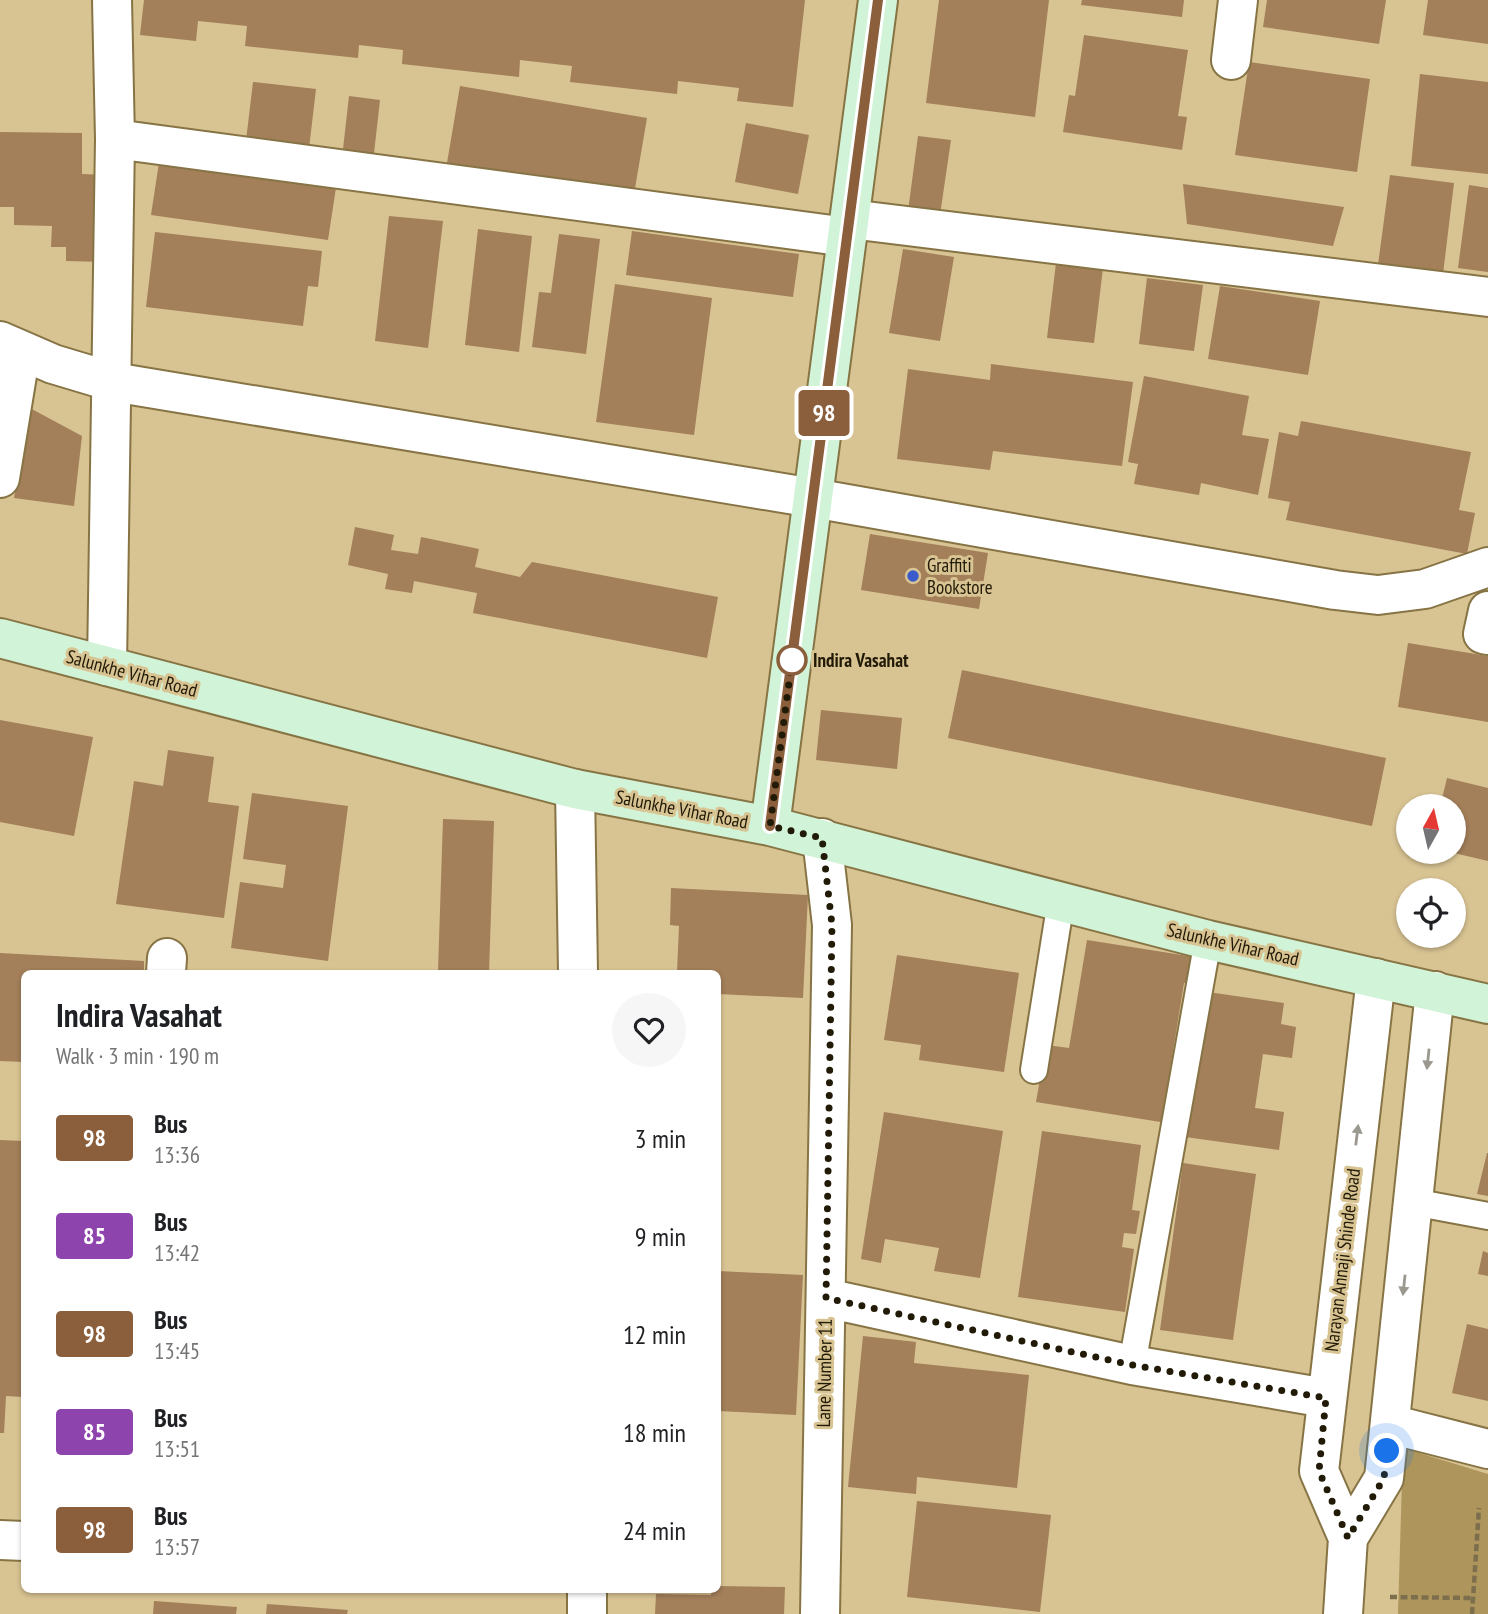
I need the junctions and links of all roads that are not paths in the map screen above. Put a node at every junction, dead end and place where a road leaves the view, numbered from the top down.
1 (112, 0) edge
2 (878, 0) edge
3 (1238, 0) edge
4 (1231, 60) dead end
5 (115, 139) junction
6 (849, 228) junction
7 (1488, 297) edge
8 (11, 346) edge
9 (113, 382) junction
10 (0, 478) edge
11 (813, 498) junction
12 (1488, 567) edge
13 (1488, 611) edge
14 (1488, 635) edge
15 (0, 638) edge
16 (107, 666) junction
17 (575, 789) junction
18 (770, 826) junction
19 (822, 838) junction
20 (1061, 901) junction
21 (1208, 940) junction
22 (578, 970) edge
23 (1376, 978) junction
24 (1435, 991) junction
25 (1488, 1004) edge
26 (1034, 1070) dead end
27 (1413, 1202) junction
28 (1488, 1216) edge
29 (826, 1298) junction
30 (1132, 1365) junction
31 (1326, 1398) junction
32 (1390, 1424) junction
33 (1488, 1449) edge
34 (1348, 1538) junction
35 (0, 1540) edge
36 (21, 1541) edge
37 (587, 1593) edge
38 (1343, 1605) edge
39 (587, 1614) edge
40 (820, 1614) edge

1 - 5 street
2 - 6 street
3 - 4 street
5 - 6 street
5 - 9 street
6 - 7 street
6 - 11 street
8 - 9 street
8 - 10 street
9 - 11 street
9 - 16 street
11 - 12 street
11 - 18 street
13 - 14 street
15 - 16 street, Salunkhe Vihar Road
16 - 17 street, Salunkhe Vihar Road
17 - 18 street, Salunkhe Vihar Road
17 - 22 street
18 - 19 street, Salunkhe Vihar Road
19 - 20 street, Salunkhe Vihar Road
19 - 29 street, Lane Number 11
20 - 21 street, Salunkhe Vihar Road
20 - 26 lane
21 - 23 street, Salunkhe Vihar Road
21 - 30 lane
23 - 24 street, Salunkhe Vihar Road
31 -> 23 street, Narayan Annaji Shinde Road
24 - 25 street, Salunkhe Vihar Road
24 -> 27 street, Narayan Annaji Shinde Road
27 - 28 lane
27 -> 32 street, Narayan Annaji Shinde Road
29 - 30 street
29 - 40 street, Lane Number 11
30 - 31 street
31 - 34 street, Narayan Annaji Shinde Road
32 - 33 street
32 - 34 street, Narayan Annaji Shinde Road
34 - 38 street, Narayan Annaji Shinde Road
35 - 36 street
37 - 39 street

